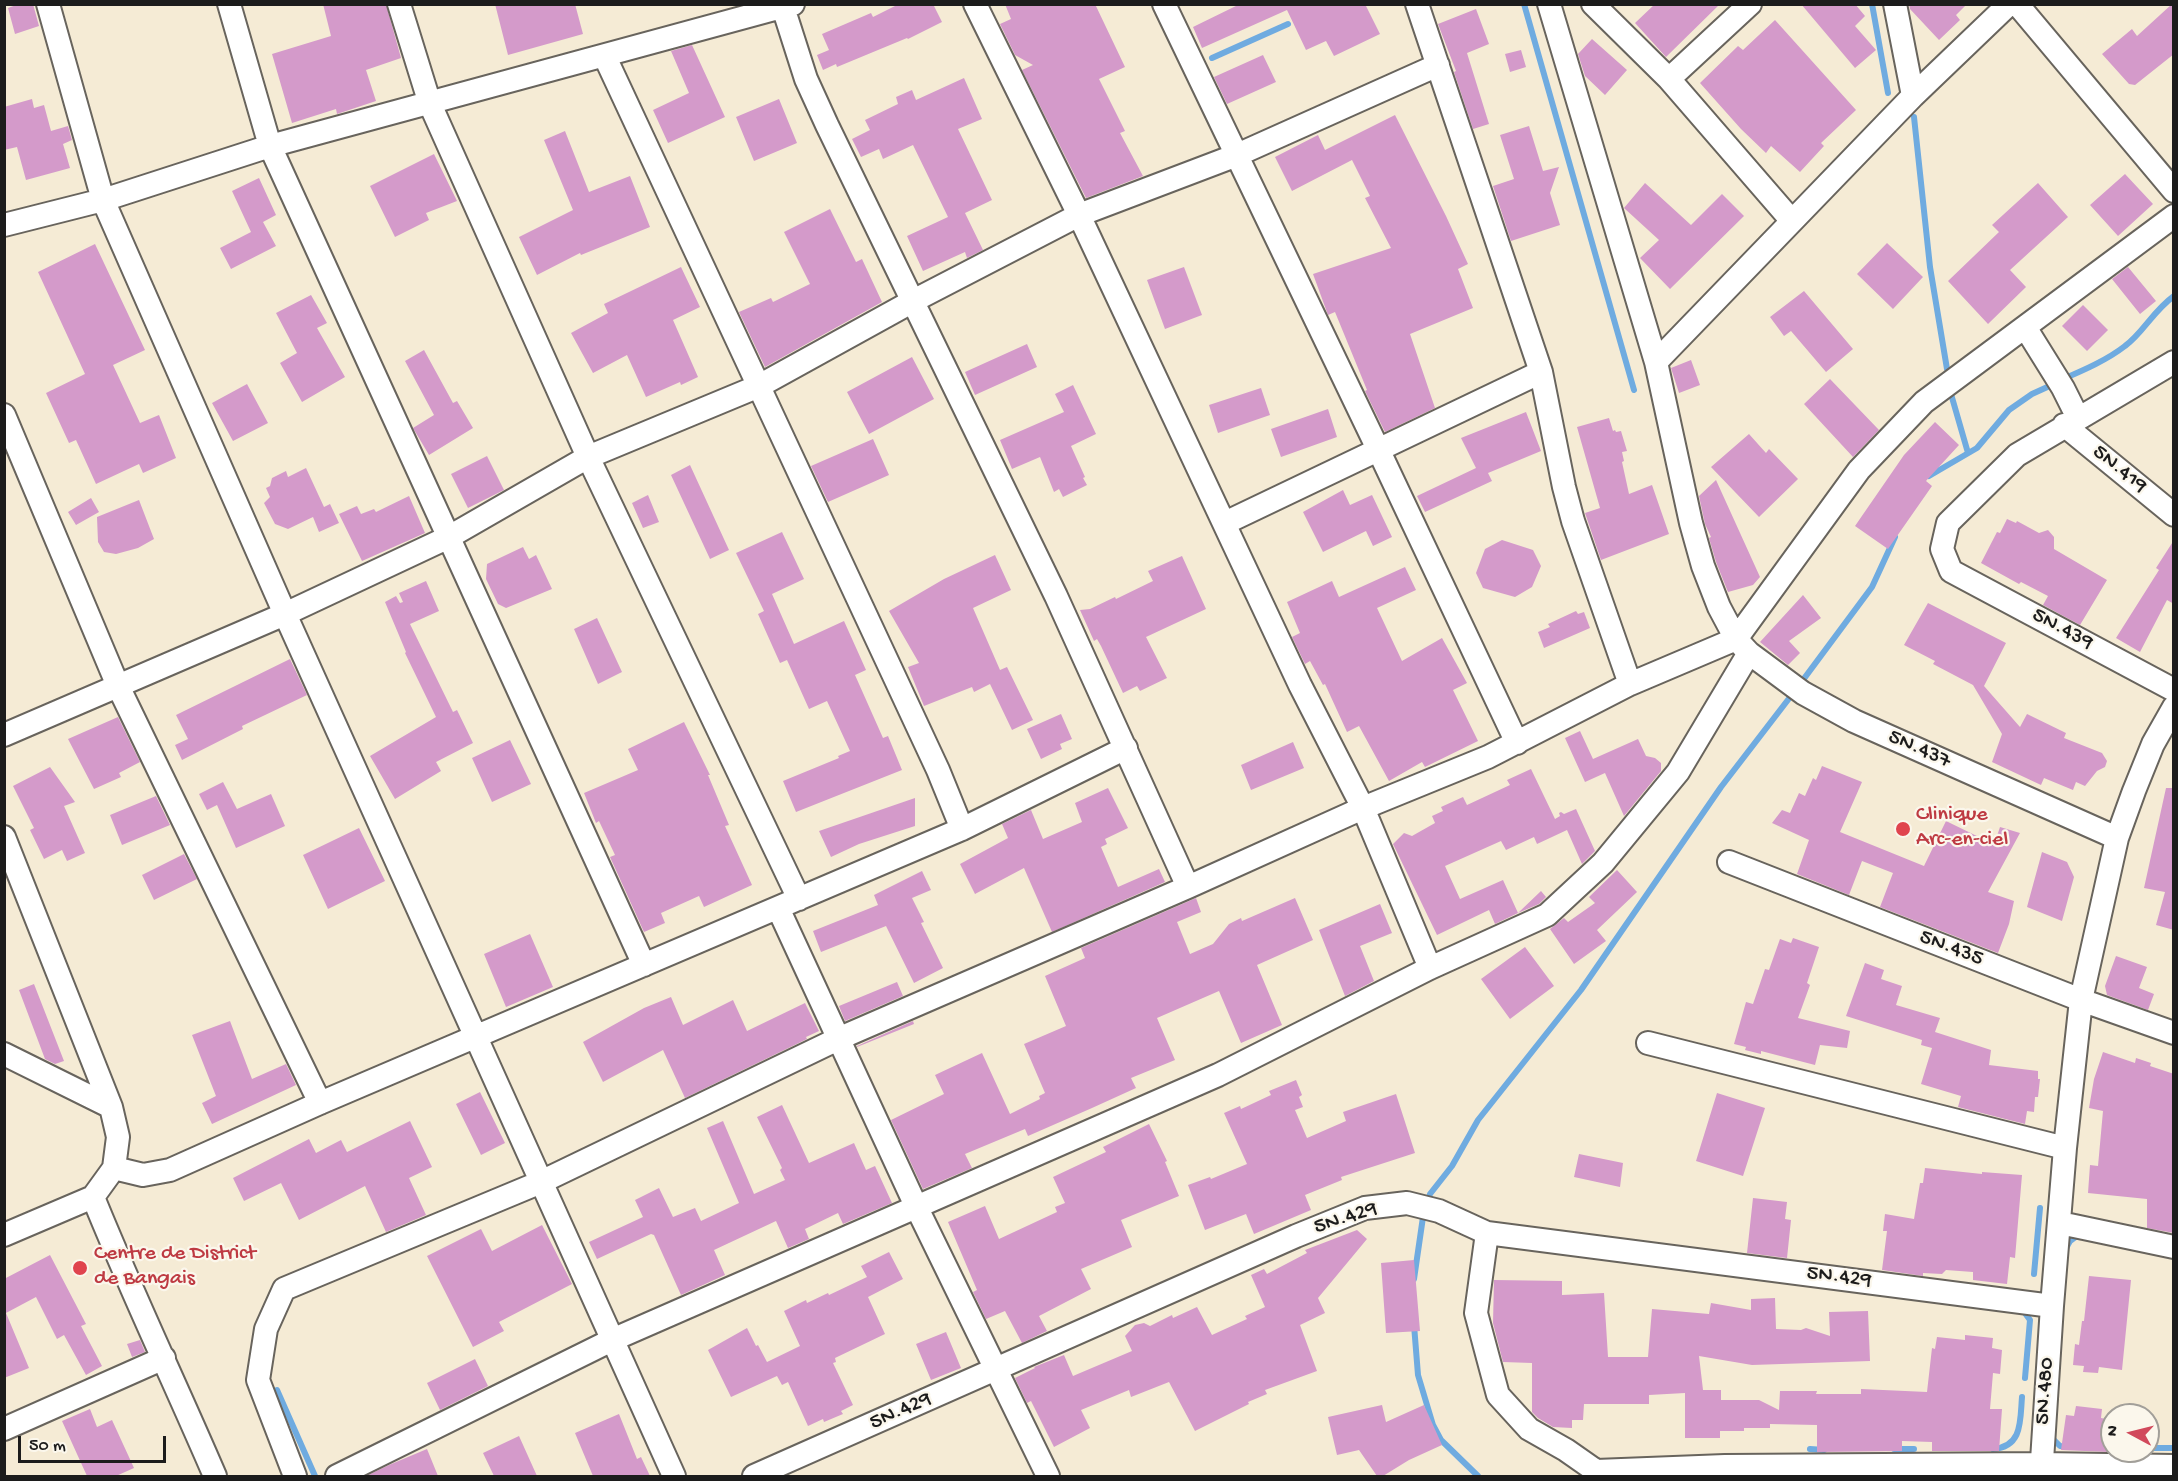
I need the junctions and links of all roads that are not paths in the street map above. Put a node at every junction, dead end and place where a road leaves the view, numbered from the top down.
1 (48, 4) edge
2 (229, 4) edge
3 (399, 4) edge
4 (975, 4) edge
5 (1164, 4) edge
6 (1417, 4) edge
7 (1549, 4) edge
8 (1593, 4) edge
9 (1750, 4) edge
10 (1895, 4) edge
11 (2009, 4) edge
12 (2017, 4) edge
13 (786, 6) edge
14 (605, 57) junction
15 (1438, 65) junction
16 (1669, 79) junction
17 (1913, 96) junction
18 (430, 104) junction
19 (270, 146) junction
20 (1237, 155) junction
21 (2174, 191) edge
22 (103, 201) junction
23 (1079, 215) junction
24 (2174, 216) edge
25 (1792, 221) junction
26 (4, 225) edge
27 (913, 301) junction
28 (2025, 327) junction
29 (1656, 362) junction
30 (2174, 362) edge
31 (1541, 372) junction
32 (759, 386) junction
33 (4, 415) edge
34 (2071, 422) junction
35 (1378, 449) junction
36 (588, 457) junction
37 (2174, 515) edge
38 (1225, 523) junction
39 (449, 537) junction
40 (285, 615) junction
41 (1742, 646) junction
42 (1630, 684) junction
43 (118, 686) junction
44 (2174, 690) edge
45 (2174, 707) edge
46 (4, 735) edge
47 (1517, 743) junction
48 (1126, 748) junction
49 (1363, 808) junction
50 (962, 829) junction
51 (4, 837) edge
52 (2117, 838) junction
53 (1729, 862) dead end
54 (1188, 888) junction
55 (788, 903) junction
56 (644, 965) junction
57 (1430, 968) junction
58 (2081, 1000) junction
59 (2174, 1033) edge
60 (475, 1037) junction
61 (840, 1038) junction
62 (1648, 1043) dead end
63 (4, 1054) edge
64 (320, 1103) junction
65 (111, 1107) junction
66 (2065, 1148) junction
67 (114, 1168) junction
68 (541, 1182) junction
69 (93, 1197) junction
70 (916, 1206) junction
71 (2060, 1223) junction
72 (1487, 1233) junction
73 (4, 1235) edge
74 (2174, 1247) edge
75 (2052, 1306) junction
76 (612, 1340) junction
77 (164, 1358) junction
78 (997, 1370) junction
79 (4, 1429) edge
80 (2174, 1466) edge
81 (2041, 1470) edge
82 (1590, 1474) edge
83 (215, 1476) edge
84 (296, 1476) edge
85 (337, 1476) edge
86 (674, 1476) edge
87 (754, 1476) edge
88 (1048, 1476) edge

1 - 22 street
2 - 19 street
3 - 18 street
4 - 23 street
5 - 20 street
6 - 15 street
7 - 29 street
8 - 16 street
9 - 16 street
10 - 17 street
11 - 17 street
12 - 21 street
13 - 14 street
13 - 27 street
14 - 18 street
14 - 32 street
15 - 20 street
15 - 31 street
16 - 25 street
17 - 25 street
18 - 19 street
18 - 36 street
19 - 22 street
19 - 39 street
20 - 23 street
20 - 35 street
22 - 26 street
22 - 40 street
23 - 27 street
23 - 38 street
24 - 28 street
25 - 29 street
27 - 32 street
27 - 48 street
28 - 34 street
28 - 41 street
29 - 41 street
30 - 34 street
31 - 35 street
31 - 42 street
32 - 36 street
32 - 50 street
33 - 43 street
34 - 37 street, 5N.419
34 - 44 street, 5N.439
35 - 38 street
35 - 47 street
36 - 39 street
36 - 55 street
38 - 49 street
39 - 40 street
39 - 56 street
40 - 43 street
40 - 60 street
41 - 42 street
41 - 52 street, 5N.437
41 - 57 street
42 - 47 street
43 - 46 street
43 - 64 street
45 - 52 street, 5N.480
47 - 49 street
48 - 50 street
48 - 54 street
49 - 54 street
49 - 57 street
50 - 55 street
51 - 65 street
52 - 58 street, 5N.480
53 - 58 street, 5N.435
54 - 61 street
55 - 56 street
55 - 61 street
56 - 60 street
57 - 70 street
58 - 59 street, 5N.435
58 - 66 street, 5N.480
60 - 64 street
60 - 68 street
61 - 68 street
61 - 70 street
62 - 66 street
63 - 65 street
64 - 67 street
65 - 67 street
66 - 71 street, 5N.480
67 - 69 street
68 - 76 street
68 - 84 street
69 - 73 street
69 - 77 street
70 - 76 street
70 - 78 street
71 - 74 street
71 - 75 street, 5N.480
72 - 75 street, 5N.429
72 - 78 street, 5N.429
72 - 82 street
75 - 81 street, 5N.480
76 - 85 street
76 - 86 street
77 - 79 street
77 - 83 street
78 - 87 street, 5N.429
78 - 88 street
80 - 81 street
81 - 82 street

